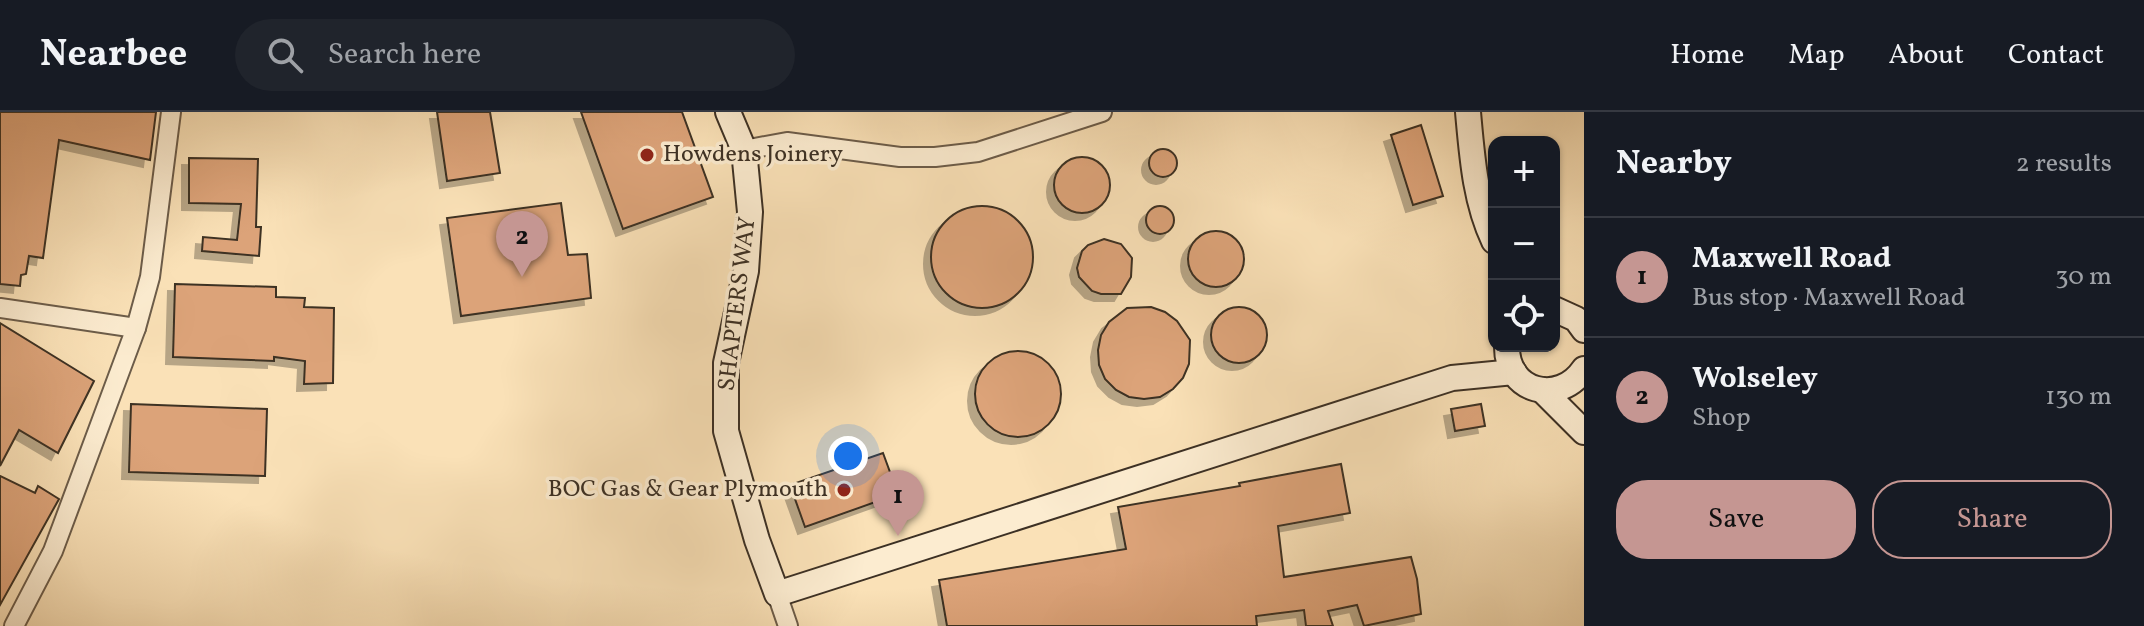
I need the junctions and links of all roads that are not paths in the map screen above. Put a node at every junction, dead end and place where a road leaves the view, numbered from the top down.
1 (171, 112) edge
2 (728, 112) edge
3 (1102, 112) edge
4 (1468, 112) edge
5 (744, 150) junction
6 (1488, 228) edge
7 (0, 308) edge
8 (136, 328) junction
9 (1494, 352) edge
10 (1506, 352) edge
11 (1514, 372) junction
12 (1584, 372) edge
13 (1452, 378) junction
14 (1542, 390) junction
15 (1584, 432) edge
16 (777, 594) junction
17 (14, 626) edge
18 (788, 626) edge

1 - 8 street
2 - 5 street, SHAPTERS WAY
3 - 5 street
4 - 6 street
5 - 16 street, SHAPTERS WAY
7 - 8 street
8 - 17 street
9 - 13 street
10 - 11 street
11 - 13 street
11 - 14 street
12 - 14 street
13 - 16 street
14 - 15 street
16 - 18 street

